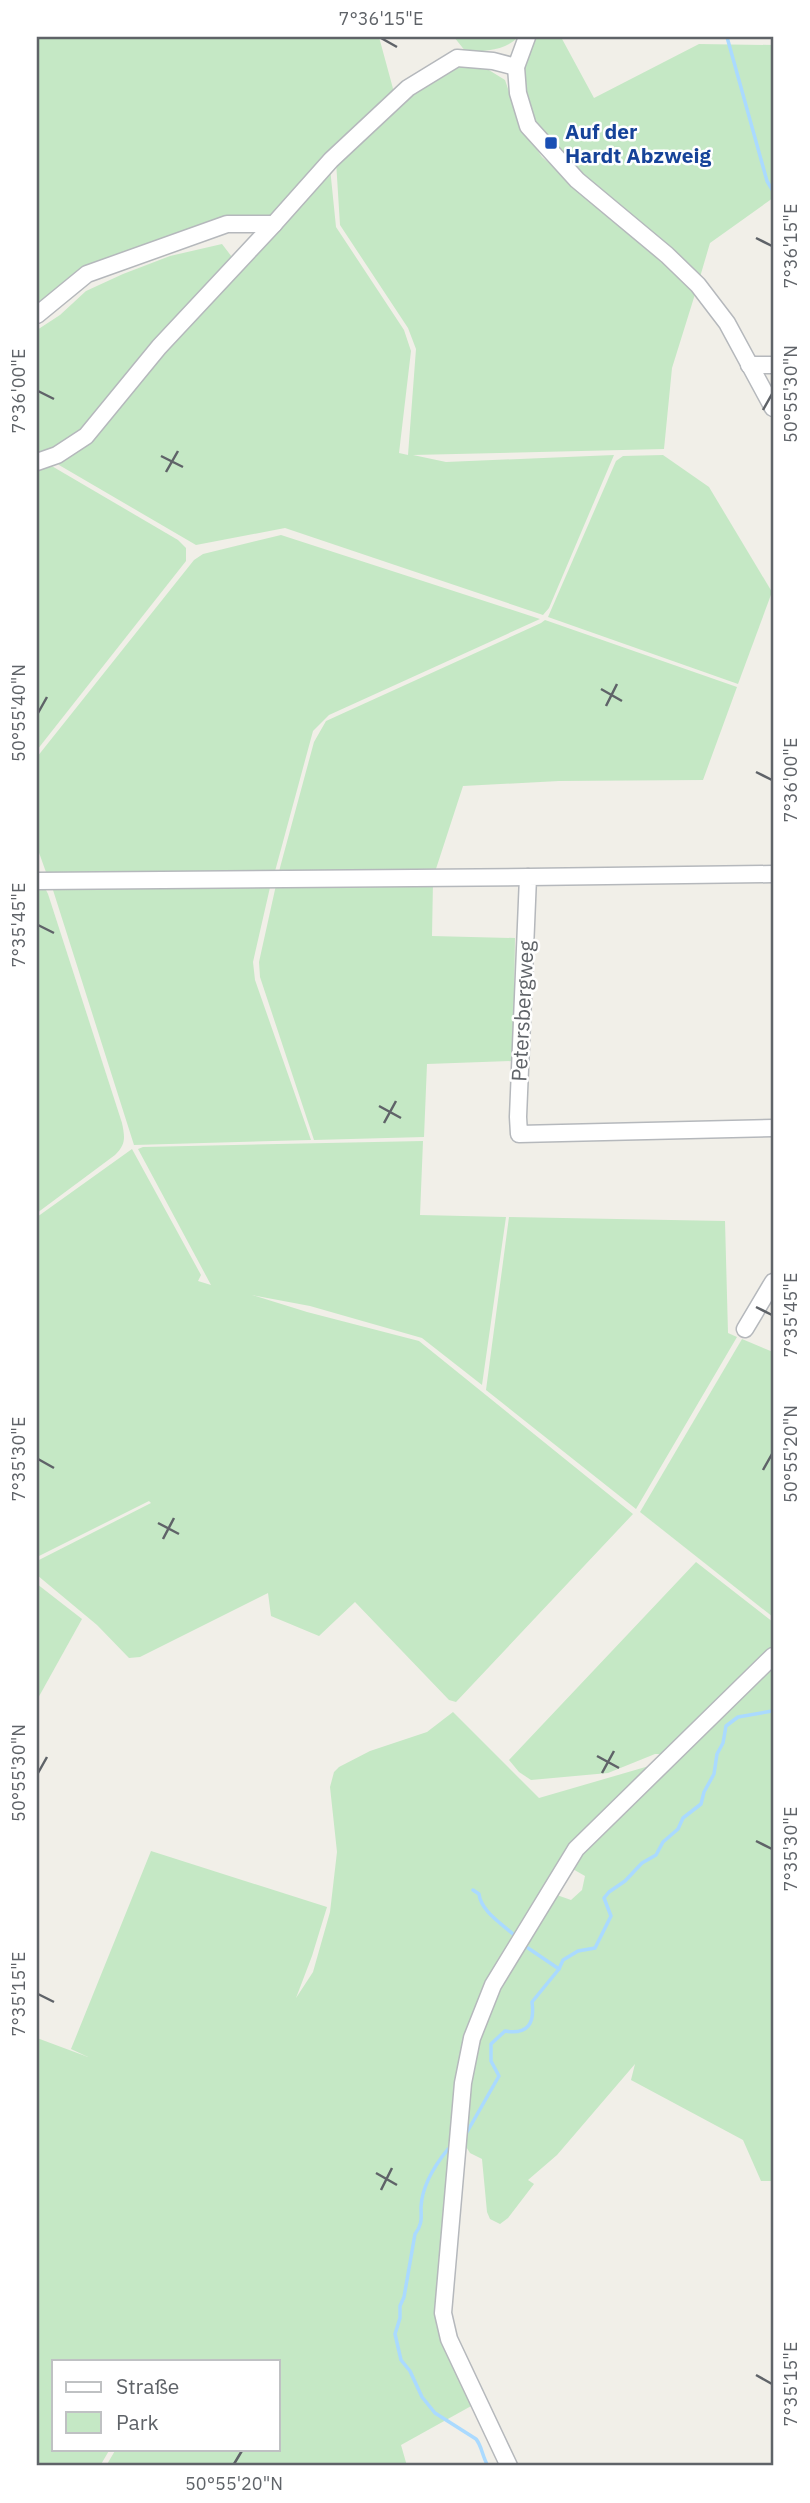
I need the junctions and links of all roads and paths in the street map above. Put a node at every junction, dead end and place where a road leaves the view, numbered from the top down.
1 (527, 37) edge
2 (516, 66) junction
3 (274, 225) junction
4 (37, 315) edge
5 (750, 365) junction
6 (773, 365) edge
7 (773, 408) edge
8 (37, 462) edge
9 (773, 874) edge
10 (528, 877) junction
11 (37, 881) edge
12 (773, 1128) edge
13 (773, 1282) edge
14 (745, 1329) dead end
15 (773, 1656) edge
16 (509, 2466) edge

1 - 2 street
2 - 3 street
2 - 5 street
3 - 4 street
3 - 8 street
5 - 6 street
5 - 7 street
9 - 10 street
10 - 11 street
10 - 12 street, Petersbergweg
13 - 14 street
15 - 16 street

